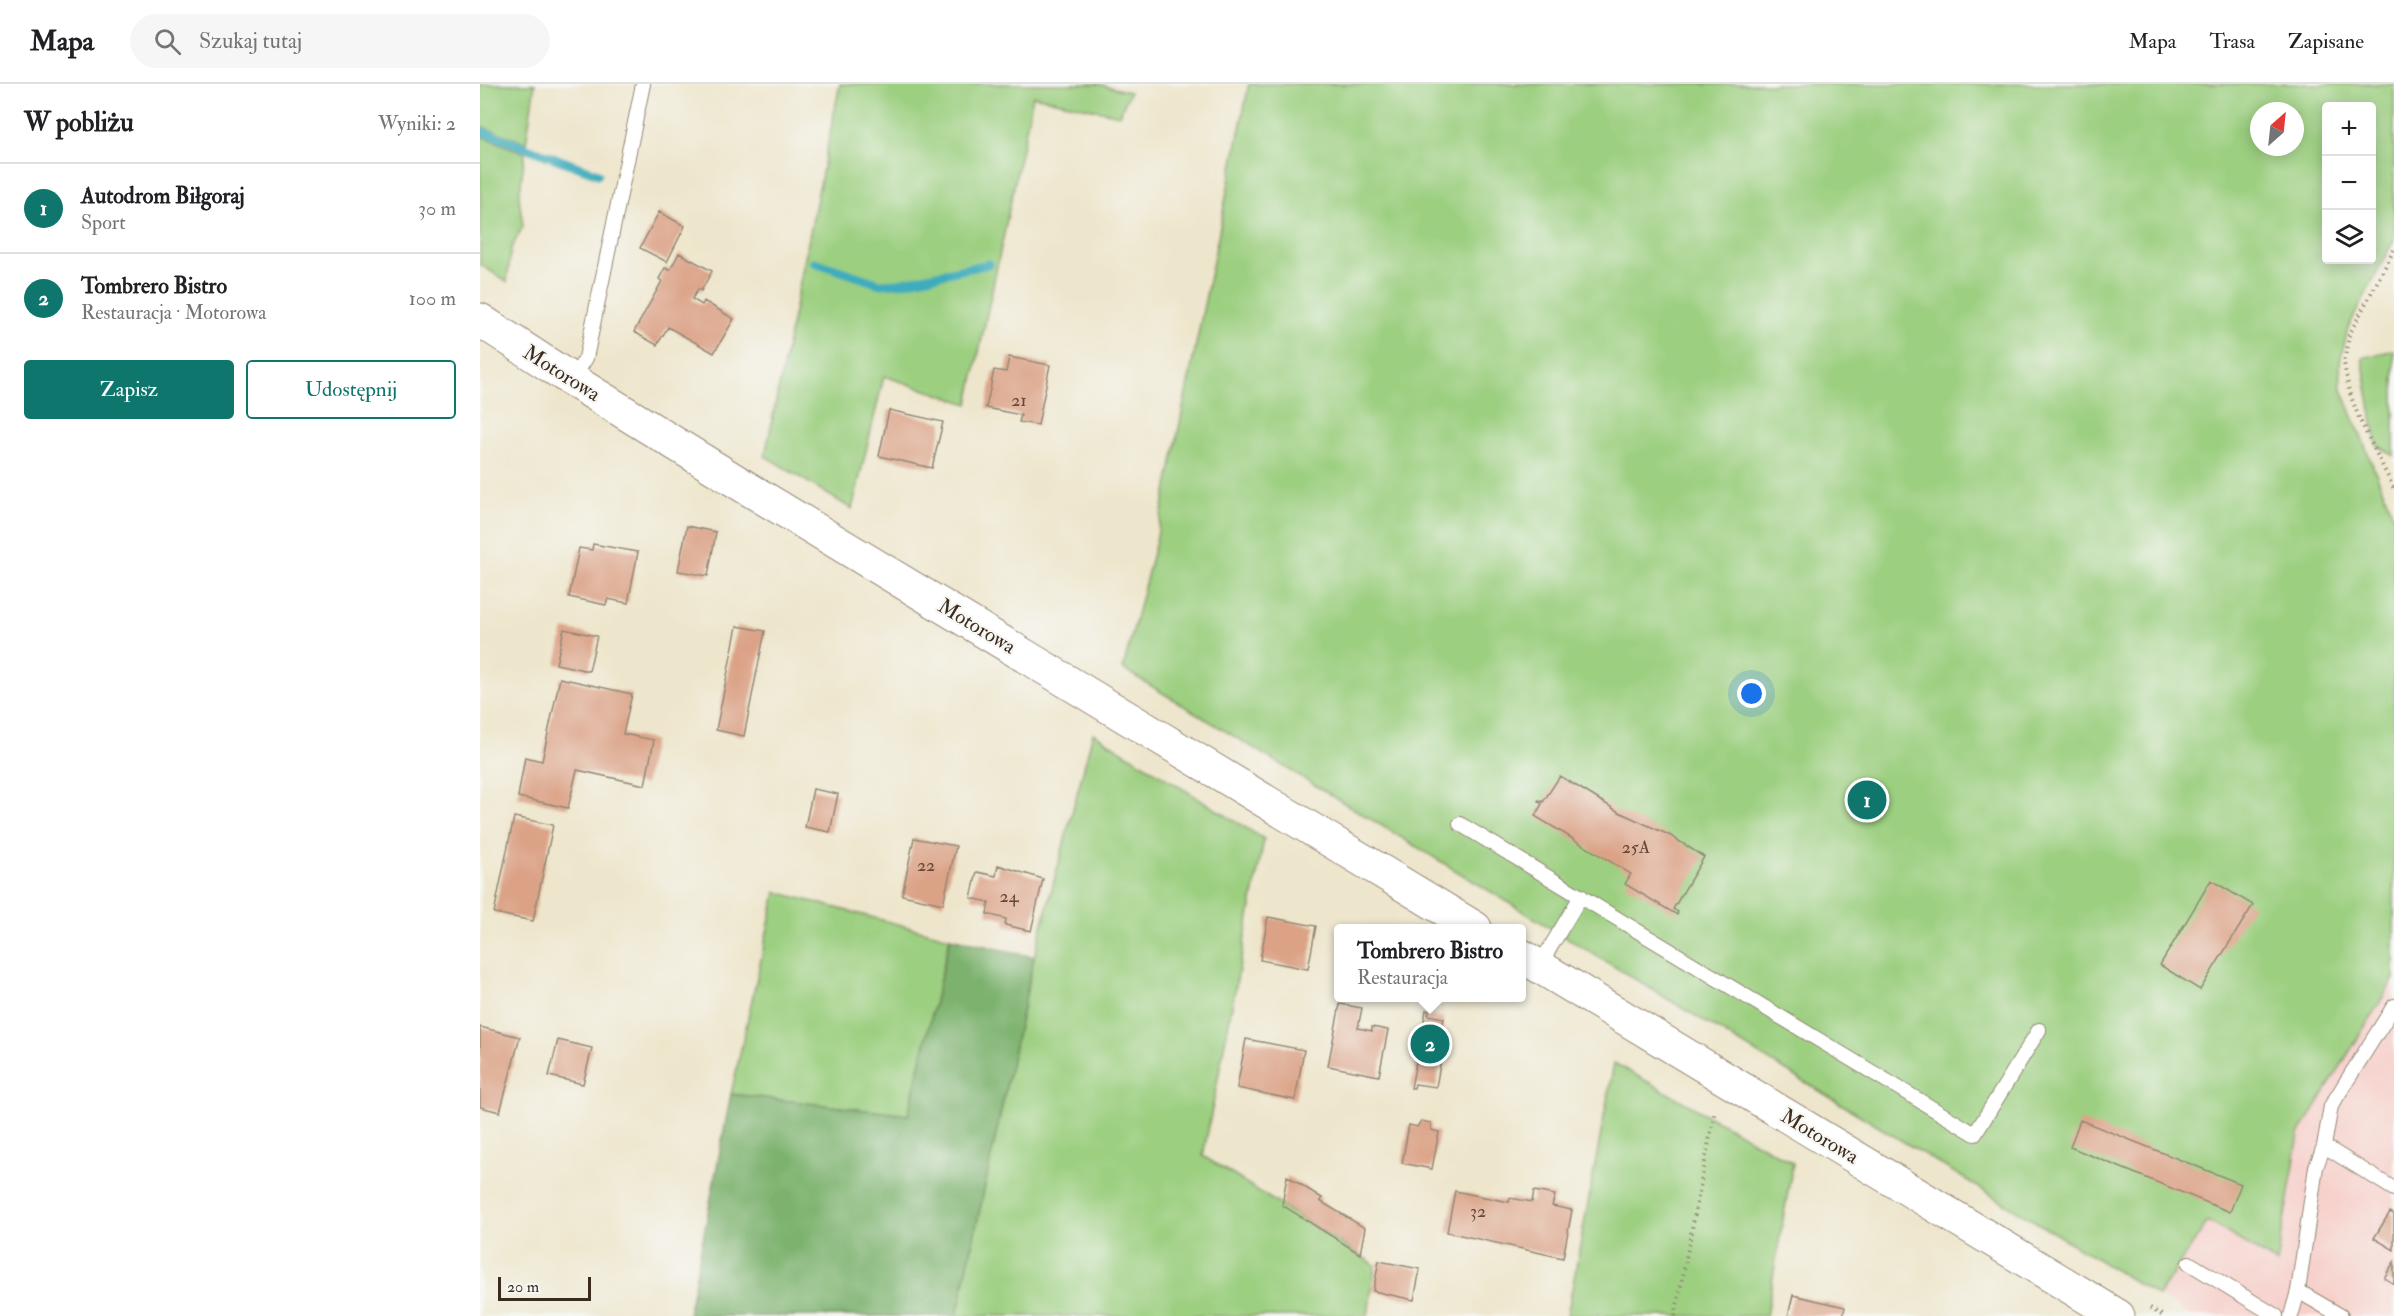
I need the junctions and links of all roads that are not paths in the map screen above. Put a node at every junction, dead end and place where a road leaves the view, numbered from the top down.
1 (643, 84) edge
2 (480, 320) edge
3 (572, 380) junction
4 (1460, 824) dead end
5 (1581, 896) junction
6 (1468, 924) edge
7 (1530, 962) edge
8 (2394, 1006) edge
9 (2039, 1030) dead end
10 (2324, 1146) junction
11 (2394, 1189) edge
12 (2189, 1263) dead end
13 (2298, 1291) junction
14 (2118, 1316) edge
15 (2276, 1316) edge
16 (2291, 1316) edge
17 (2341, 1316) edge

1 - 3 lane
2 - 3 street, Motorowa
3 - 6 street, Motorowa
4 - 5 lane
5 - 7 lane
5 - 9 lane
7 - 14 street, Motorowa
8 - 10 lane
10 - 11 lane
10 - 13 lane
12 - 15 lane
13 - 16 lane
13 - 17 lane

